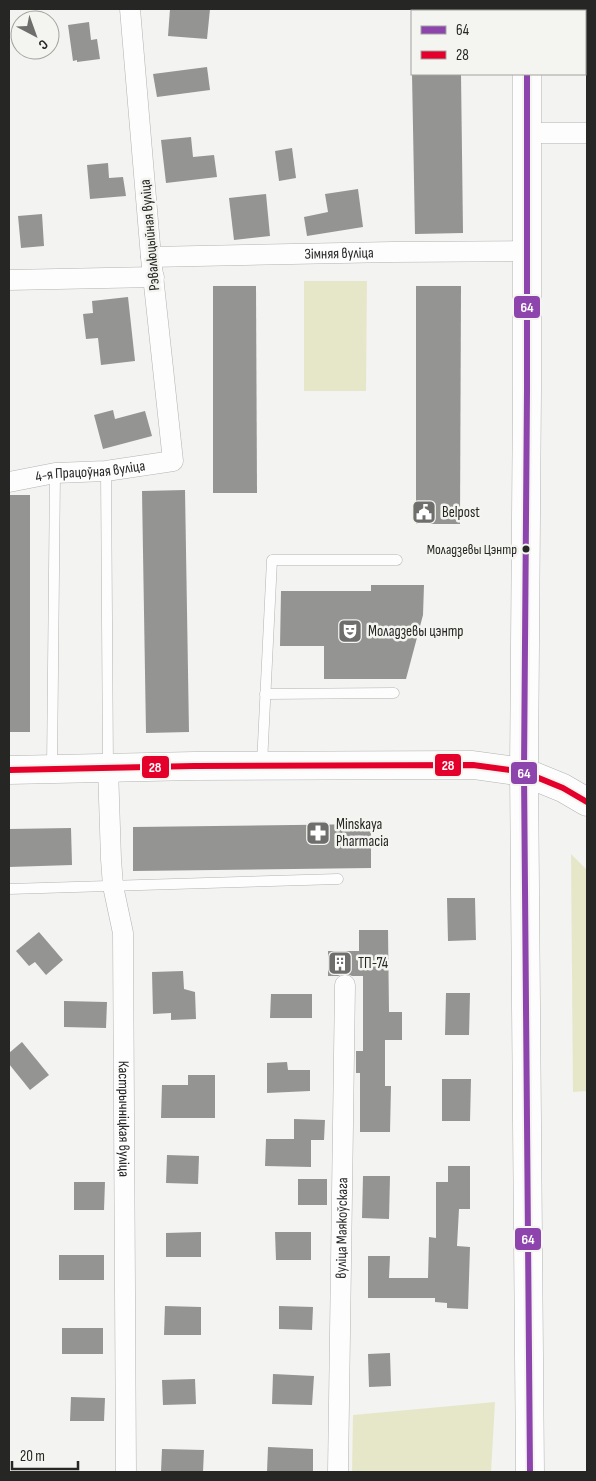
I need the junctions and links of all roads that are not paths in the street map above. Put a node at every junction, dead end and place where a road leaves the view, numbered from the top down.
1 (130, 9) edge
2 (527, 75) edge
3 (528, 133) junction
4 (587, 133) edge
5 (527, 251) junction
6 (151, 257) junction
7 (154, 277) junction
8 (9, 280) edge
9 (173, 461) joint
10 (106, 471) junction
11 (55, 473) junction
12 (9, 482) edge
13 (397, 560) dead end
14 (394, 693) dead end
15 (266, 694) junction
16 (262, 766) junction
17 (108, 768) junction
18 (52, 769) junction
19 (9, 770) edge
20 (524, 772) junction
21 (587, 802) edge
22 (338, 879) dead end
23 (113, 886) junction
24 (9, 889) edge
25 (345, 985) dead end
26 (126, 1472) edge
27 (338, 1472) edge
28 (530, 1472) edge

1 - 6 street, Рэвалюцыйная вуліца
2 - 3 main road
3 - 4 street
3 - 5 main road
5 - 6 street, Зімняя вуліца
5 - 20 main road
6 - 7 street, Рэвалюцыйная вуліца
7 - 8 street
7 - 9 street, Рэвалюцыйная вуліца
9 - 10 street, 4-я Працоўная вуліца
10 - 11 street, 4-я Працоўная вуліца
10 - 17 lane
11 - 12 street, 4-я Працоўная вуліца
11 - 18 lane
13 - 15 lane
14 - 15 lane
15 - 16 lane
16 - 17 main road
16 - 20 main road
17 - 18 main road
17 - 23 street, Кастрычніцкая вуліца
18 - 19 main road
20 - 21 main road
20 - 28 main road
22 - 23 lane
23 - 24 lane
23 - 26 street, Кастрычніцкая вуліца
25 - 27 street, вуліца Маякоўскага

